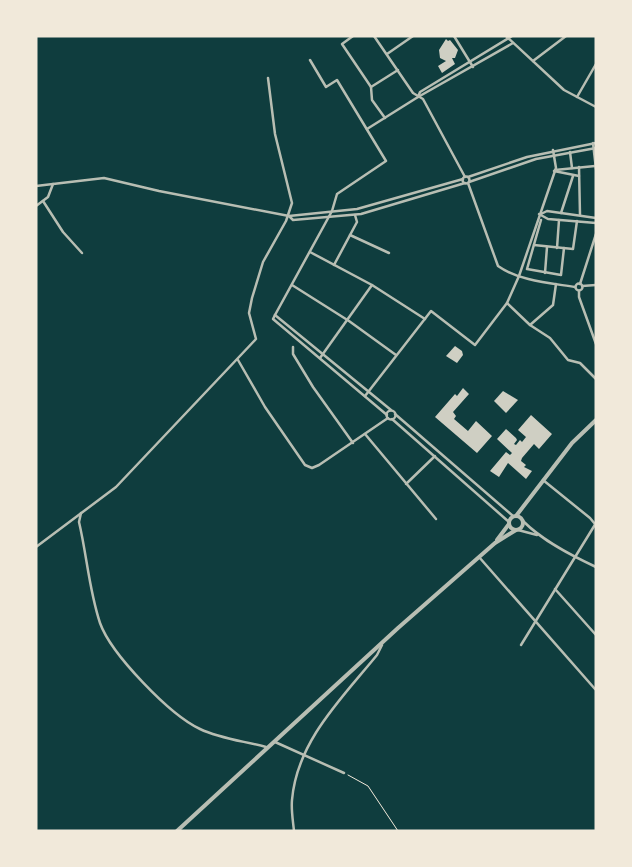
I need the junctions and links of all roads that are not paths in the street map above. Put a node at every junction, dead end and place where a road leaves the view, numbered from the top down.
1 (353, 36) edge
2 (374, 36) edge
3 (413, 36) edge
4 (454, 36) edge
5 (566, 36) edge
6 (509, 37) edge
7 (513, 43) junction
8 (387, 54) junction
9 (310, 60) dead end
10 (533, 61) junction
11 (470, 62) junction
12 (596, 64) edge
13 (472, 67) junction
14 (398, 70) junction
15 (268, 78) dead end
16 (371, 87) junction
17 (418, 97) junction
18 (577, 97) junction
19 (596, 108) edge
20 (385, 118) junction
21 (367, 129) junction
22 (594, 143) edge
23 (595, 149) edge
24 (553, 150) junction
25 (570, 152) junction
26 (554, 155) junction
27 (595, 166) edge
28 (579, 167) junction
29 (572, 168) junction
30 (596, 169) edge
31 (555, 170) junction
32 (573, 176) junction
33 (579, 176) junction
34 (466, 180) junction
35 (53, 184) junction
36 (36, 186) edge
37 (44, 201) junction
38 (36, 206) edge
39 (332, 211) junction
40 (561, 213) junction
41 (539, 214) junction
42 (355, 215) junction
43 (288, 216) junction
44 (580, 216) junction
45 (328, 218) junction
46 (596, 218) edge
47 (541, 220) dead end
48 (559, 220) junction
49 (577, 222) junction
50 (596, 223) edge
51 (596, 234) edge
52 (350, 235) junction
53 (534, 245) junction
54 (548, 247) junction
55 (557, 248) junction
56 (564, 248) junction
57 (310, 252) junction
58 (82, 253) dead end
59 (389, 254) dead end
60 (334, 265) junction
61 (545, 273) junction
62 (519, 276) junction
63 (292, 284) junction
64 (556, 284) junction
65 (581, 285) junction
66 (372, 286) junction
67 (596, 286) edge
68 (575, 287) junction
69 (579, 291) junction
70 (507, 303) junction
71 (275, 315) junction
72 (425, 319) junction
73 (348, 321) junction
74 (530, 325) junction
75 (596, 344) edge
76 (293, 347) dead end
77 (323, 354) junction
78 (396, 355) junction
79 (320, 358) junction
80 (238, 360) junction
81 (596, 379) edge
82 (369, 391) junction
83 (365, 396) junction
84 (391, 410) junction
85 (396, 414) junction
86 (387, 416) junction
87 (392, 419) junction
88 (596, 420) edge
89 (365, 434) junction
90 (353, 443) junction
91 (435, 456) junction
92 (543, 480) junction
93 (406, 484) junction
94 (522, 509) junction
95 (81, 513) junction
96 (515, 516) junction
97 (436, 520) dead end
98 (522, 520) junction
99 (509, 523) junction
100 (596, 524) edge
101 (517, 530) junction
102 (541, 536) junction
103 (495, 543) junction
104 (36, 547) edge
105 (479, 557) junction
106 (575, 557) junction
107 (596, 567) edge
108 (555, 589) junction
109 (536, 622) junction
110 (596, 635) edge
111 (384, 641) junction
112 (521, 645) dead end
113 (595, 689) edge
114 (273, 741) junction
115 (266, 747) junction
116 (304, 753) junction
117 (344, 773) road end
118 (176, 831) edge
119 (294, 831) edge

1 - 16 street
2 - 8 street
3 - 8 street
4 - 11 street
5 - 10 street
6 - 7 street
6 - 11 street
7 - 10 street
7 - 13 street
8 - 14 street
9 - 21 street
10 - 18 street
11 - 13 street
11 - 17 street
12 - 18 street
13 - 17 street
14 - 16 street
14 - 17 street
15 - 43 street
16 - 20 street
17 - 20 street
17 - 34 street
18 - 19 street
20 - 21 street
21 - 39 street
22 - 23 street
22 - 24 street
23 - 25 street
23 - 27 street
24 - 26 street
24 - 34 street
25 - 26 street
25 - 29 street
26 - 31 street
26 - 34 street
27 - 28 street
27 - 30 street
28 - 29 street
28 - 33 street
29 - 31 street
31 - 32 street
31 - 41 street
32 - 33 street
32 - 40 street
33 - 44 street
34 - 39 street
34 - 42 street
34 - 62 street
35 - 36 street
35 - 37 street
35 - 43 street
37 - 38 street
37 - 58 street
39 - 43 street
39 - 45 street
40 - 41 street
40 - 44 street
41 - 48 street
41 - 62 street
42 - 45 street
42 - 52 street
43 - 45 street
43 - 80 street
44 - 46 street
45 - 57 street
47 - 53 street
48 - 49 street
48 - 55 street
49 - 50 street
49 - 56 street
51 - 65 street
52 - 59 street
52 - 60 street
53 - 54 street
53 - 61 street
54 - 55 street
54 - 61 street
55 - 56 street
56 - 61 street
57 - 60 street
57 - 63 street
60 - 66 street
62 - 64 street
62 - 70 street
63 - 71 street
63 - 73 street
64 - 68 street
64 - 74 street
65 - 67 street
65 - 68 street
65 - 69 street
66 - 72 street
66 - 73 street
68 - 69 street
69 - 75 street
70 - 72 street
70 - 74 street
71 - 77 street
71 - 79 street
72 - 78 street
73 - 77 street
73 - 78 street
74 - 81 street
76 - 90 street
77 - 79 street
77 - 82 street
78 - 82 street
79 - 83 street
80 - 90 street
80 - 95 street
82 - 83 street
82 - 84 street
83 - 86 street
84 - 85 street
84 - 86 street
85 - 87 street
85 - 96 street
86 - 87 street
86 - 89 street
87 - 91 street
88 - 92 street
89 - 90 street
89 - 93 street
91 - 93 street
91 - 99 street
92 - 94 street
92 - 100 street
93 - 97 street
94 - 96 street
94 - 98 street
95 - 104 street
95 - 115 street
96 - 98 street
96 - 99 street
98 - 101 street
98 - 102 street
99 - 101 street
99 - 103 street
100 - 106 street
101 - 102 street
101 - 103 street
102 - 106 street
103 - 105 street
105 - 109 street
105 - 111 street
106 - 107 street
106 - 108 street
108 - 109 street
108 - 110 street
109 - 112 street
109 - 113 street
111 - 114 street
111 - 116 street
114 - 115 street
114 - 116 street
115 - 118 street
116 - 117 street
116 - 119 street

